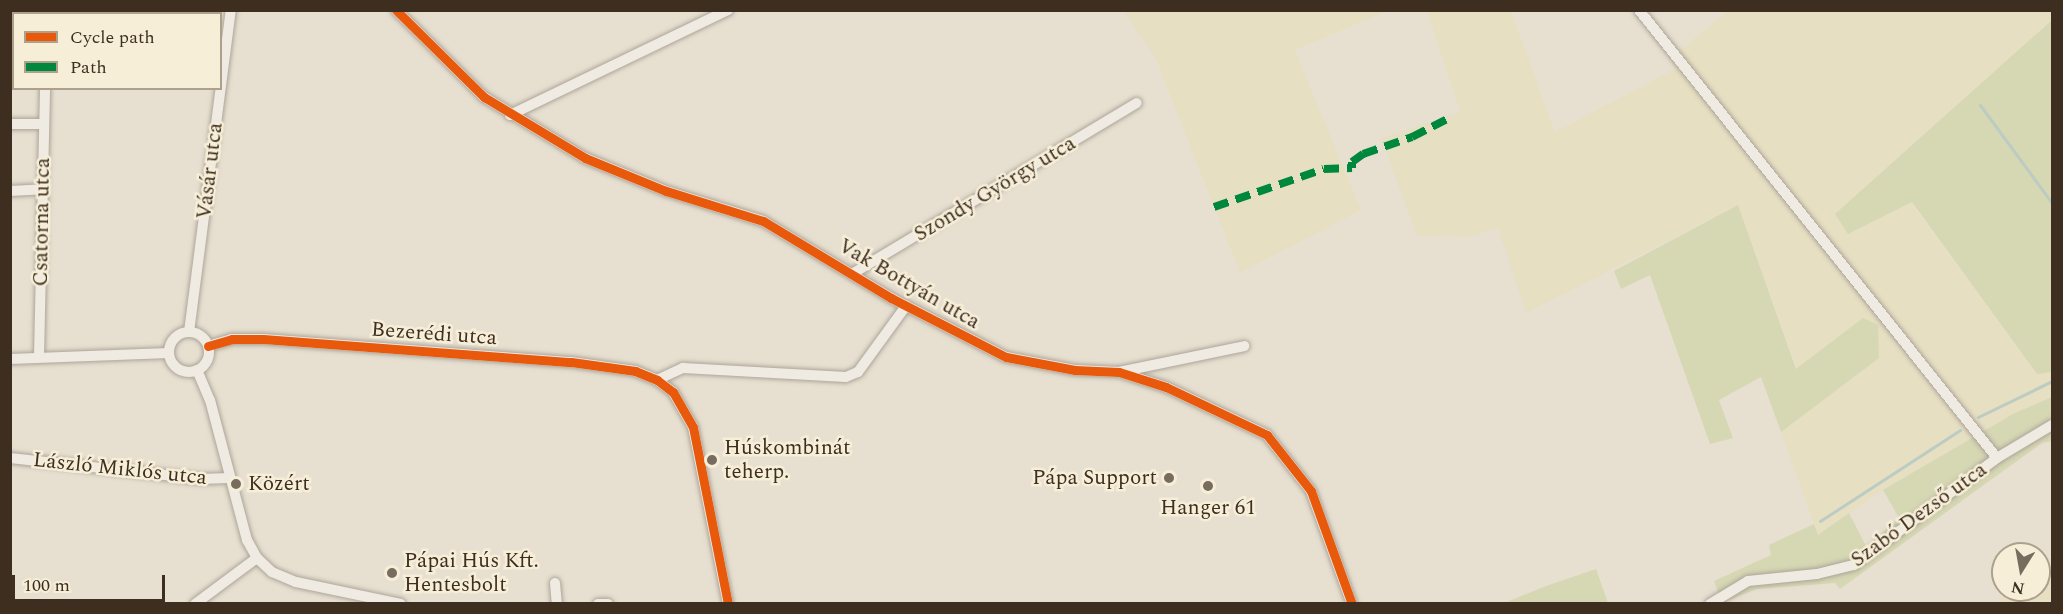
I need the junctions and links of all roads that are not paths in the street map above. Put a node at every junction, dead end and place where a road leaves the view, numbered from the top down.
1 (231, 10) edge
2 (396, 10) edge
3 (1639, 10) edge
4 (726, 11) edge
5 (222, 79) edge
6 (45, 90) edge
7 (221, 90) edge
8 (1137, 103) dead end
9 (510, 115) junction
10 (10, 124) edge
11 (44, 124) junction
12 (43, 189) junction
13 (10, 191) edge
14 (852, 274) junction
15 (906, 306) junction
16 (189, 332) junction
17 (208, 346) junction
18 (1244, 346) dead end
19 (170, 353) junction
20 (39, 356) junction
21 (10, 359) edge
22 (197, 370) junction
23 (1119, 372) junction
24 (657, 380) junction
25 (2052, 425) edge
26 (10, 458) edge
27 (1997, 458) junction
28 (229, 478) junction
29 (257, 558) junction
30 (555, 584) dead end
31 (195, 603) edge
32 (401, 603) edge
33 (557, 603) edge
34 (598, 603) edge
35 (608, 603) edge
36 (728, 603) edge
37 (1352, 603) edge
38 (1710, 603) edge

1 - 5 street, Vásár utca
2 - 9 street, Vak Bottyán utca
3 - 27 street
4 - 9 street
6 - 11 street, Csatorna utca
7 - 16 street, Vásár utca
8 - 14 street, Szondy György utca
9 - 14 street, Vak Bottyán utca
10 - 11 street
11 - 12 street, Csatorna utca
12 - 13 street
12 - 20 street, Csatorna utca
14 - 15 street, Vak Bottyán utca
15 - 23 street, Vak Bottyán utca
15 - 24 street
16 - 17 street
16 - 19 street
17 - 22 street
17 - 24 street, Bezerédi utca
18 - 23 street
19 - 20 street
19 - 22 street
20 - 21 street
22 - 28 street
23 - 37 street, Vak Bottyán utca
24 - 36 street
25 - 27 street, Szabó Dezső utca
26 - 28 street, László Miklós utca
27 - 38 street, Szabó Dezső utca
28 - 29 street
29 - 31 street
29 - 32 street
30 - 33 street
34 - 35 street

